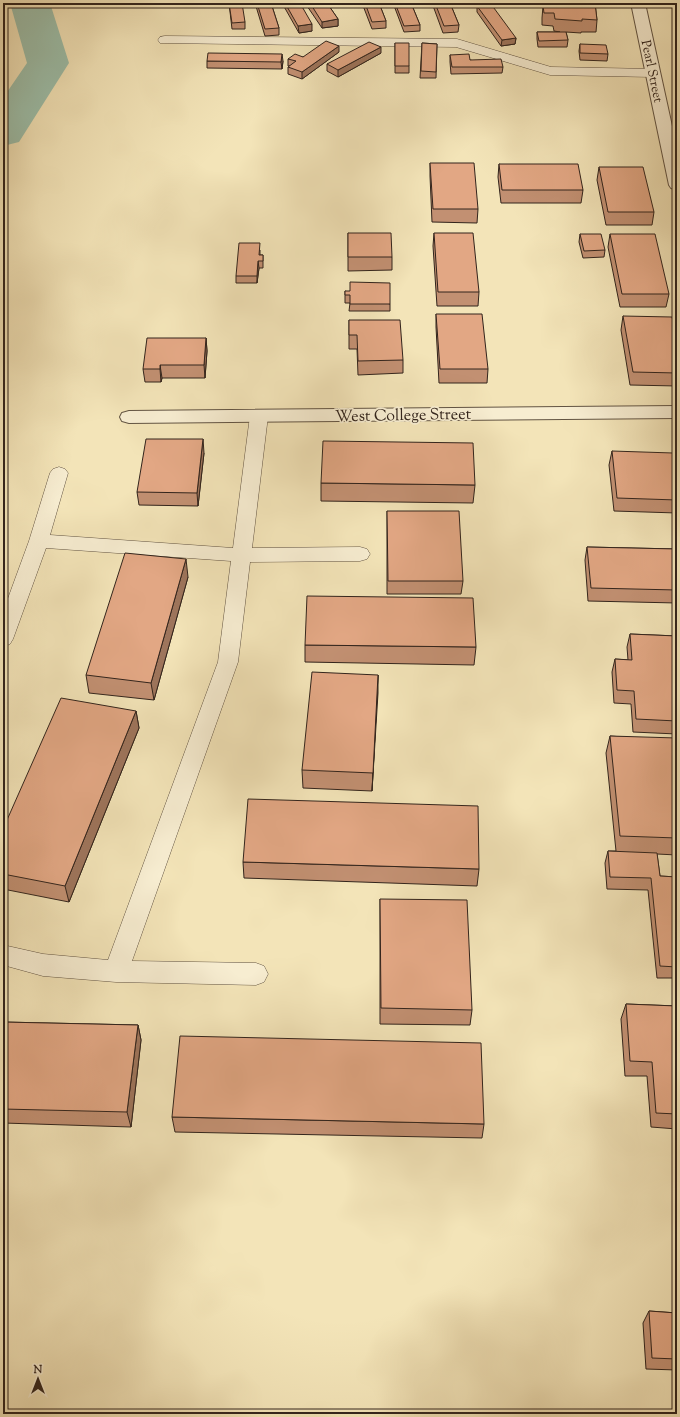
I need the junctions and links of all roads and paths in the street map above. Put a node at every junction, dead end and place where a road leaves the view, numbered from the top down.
1 (638, 3) edge
2 (165, 40) dead end
3 (653, 73) junction
4 (677, 185) edge
5 (677, 412) edge
6 (259, 416) junction
7 (129, 417) dead end
8 (59, 473) dead end
9 (39, 541) junction
10 (360, 554) dead end
11 (242, 555) junction
12 (3, 639) edge
13 (3, 954) edge
14 (116, 971) junction
15 (256, 974) dead end

1 - 3 street, Pearl Street
2 - 3 lane
3 - 4 street, Pearl Street
5 - 6 street, West College Street
6 - 7 street, West College Street
6 - 11 lane
8 - 9 lane
9 - 11 lane
9 - 12 lane
10 - 11 lane
11 - 14 lane
13 - 14 lane
14 - 15 lane

